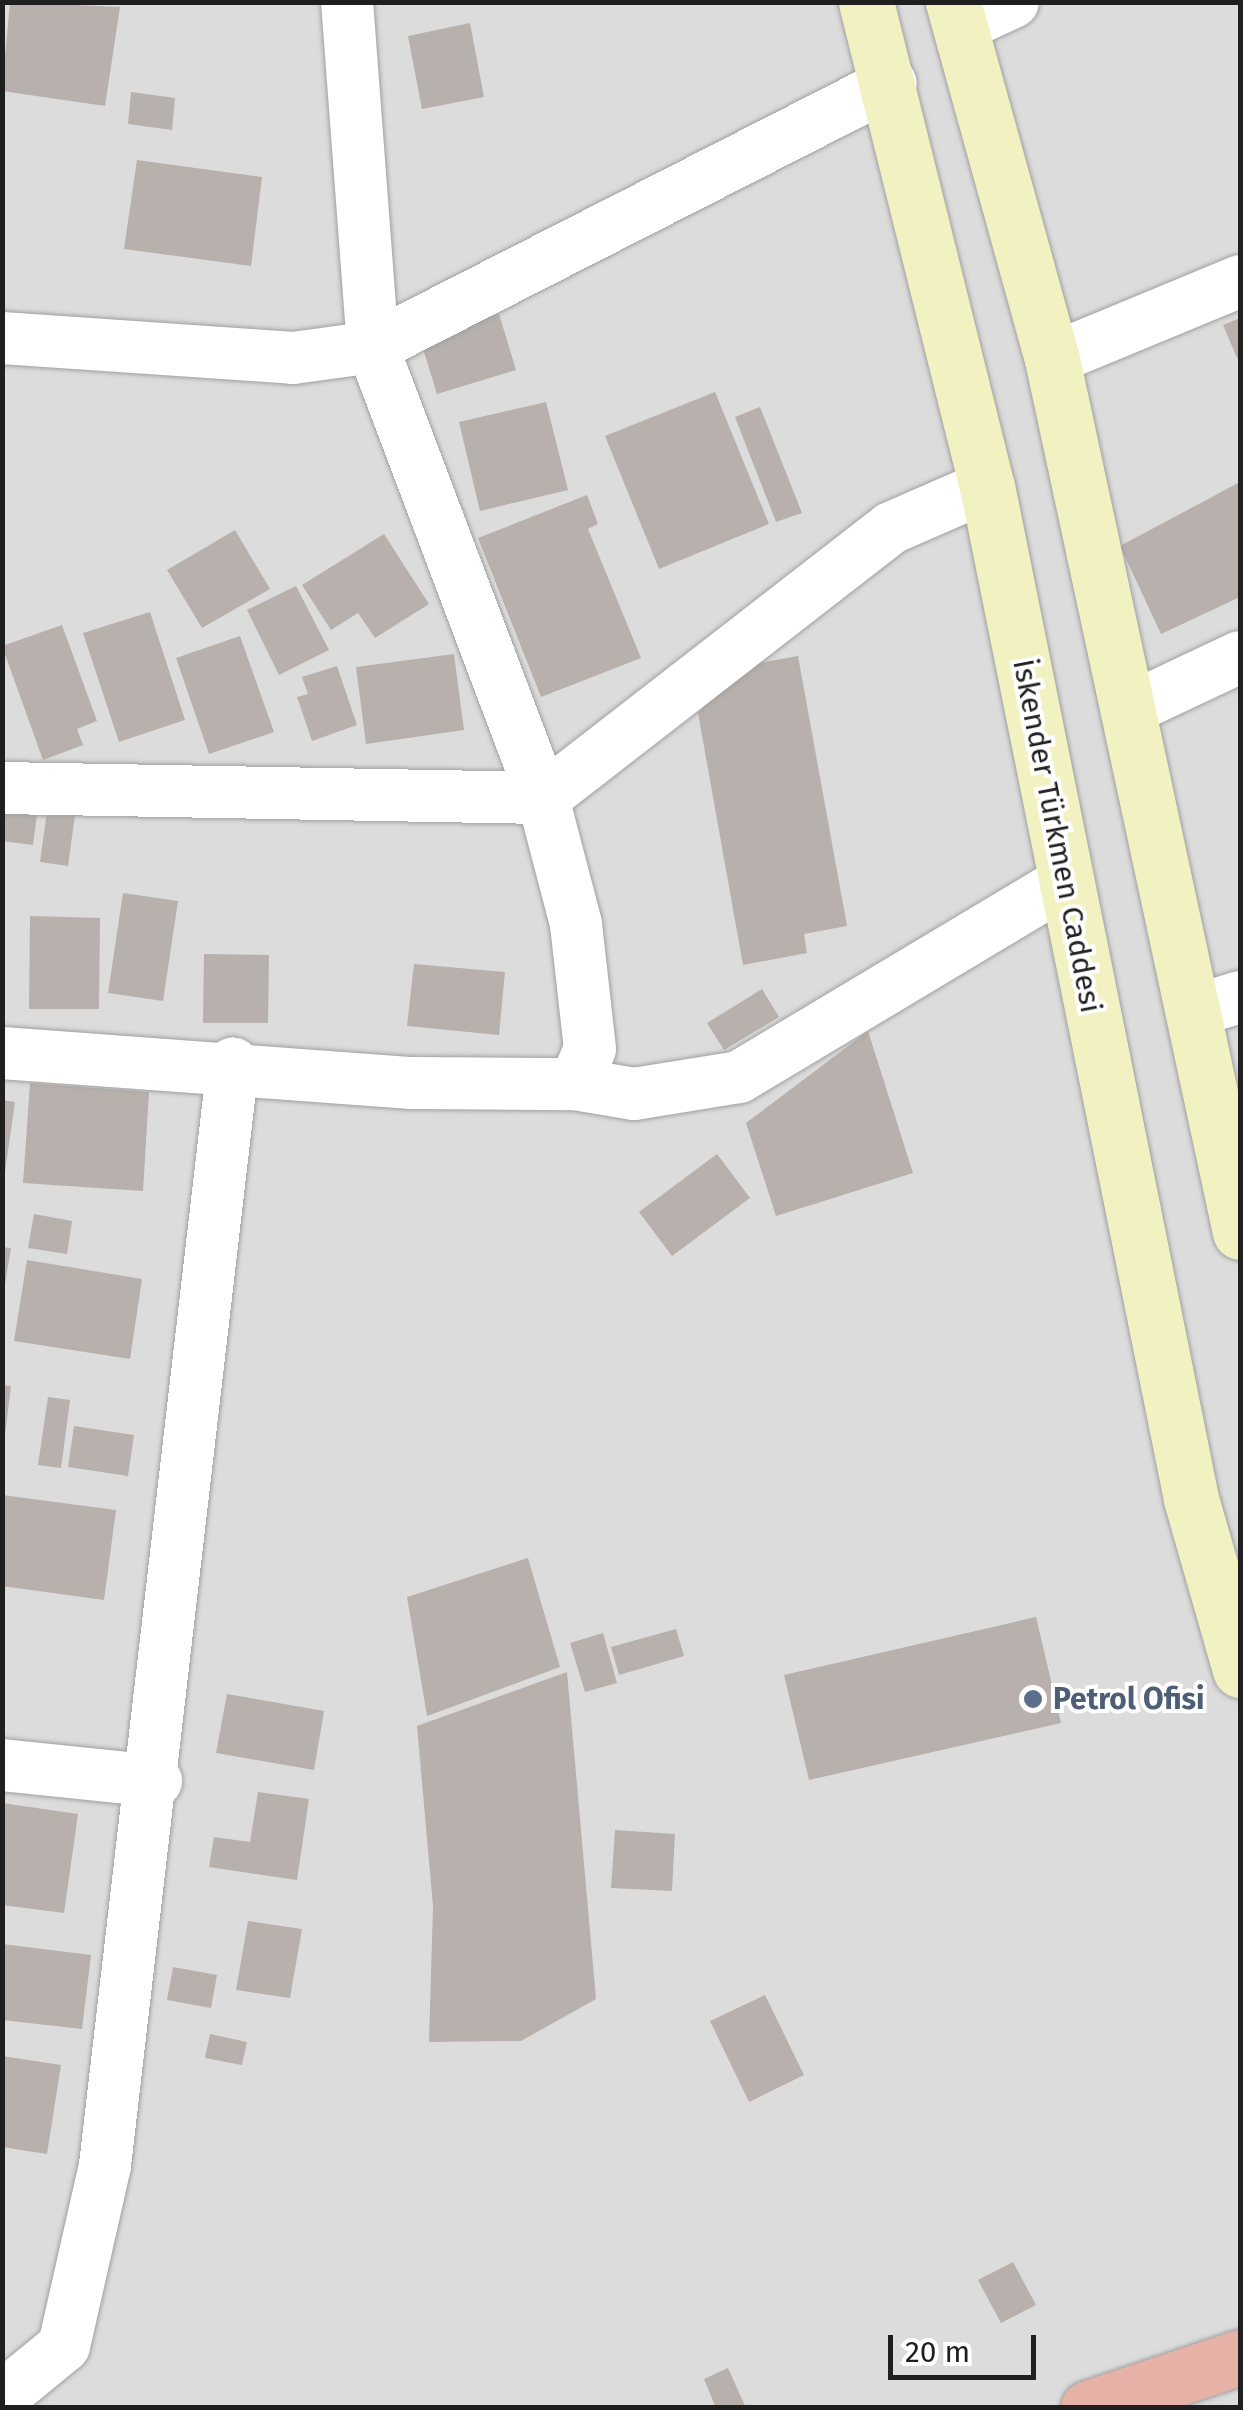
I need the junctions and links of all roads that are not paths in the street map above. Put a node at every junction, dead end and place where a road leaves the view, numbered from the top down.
1 (347, 2) edge
2 (866, 2) edge
3 (1013, 2) edge
4 (957, 14) edge
5 (892, 82) junction
6 (1240, 282) edge
7 (2, 338) edge
8 (373, 347) junction
9 (1052, 360) junction
10 (987, 486) junction
11 (1240, 656) edge
12 (1132, 708) junction
13 (2, 788) edge
14 (544, 798) junction
15 (1067, 881) junction
16 (1219, 1004) edge
17 (2, 1053) edge
18 (233, 1063) junction
19 (575, 1084) junction
20 (1240, 1232) edge
21 (1240, 1670) edge
22 (2, 1765) edge
23 (156, 1782) junction
24 (1240, 2357) edge
25 (2, 2397) edge
26 (1088, 2408) edge

1 - 8 street
2 - 5 main road, İskender Türkmen Caddesi
3 - 4 street
4 - 9 main road
5 - 8 street
5 - 10 main road, İskender Türkmen Caddesi
6 - 9 street
7 - 8 street
8 - 14 street
9 - 12 main road
10 - 14 street
10 - 15 main road, İskender Türkmen Caddesi
11 - 12 street
12 - 16 main road
13 - 14 street
14 - 19 street
15 - 19 street
15 - 21 main road, İskender Türkmen Caddesi
16 - 20 main road
17 - 18 street
18 - 19 street
18 - 23 street
22 - 23 street
23 - 25 street
24 - 26 highway

